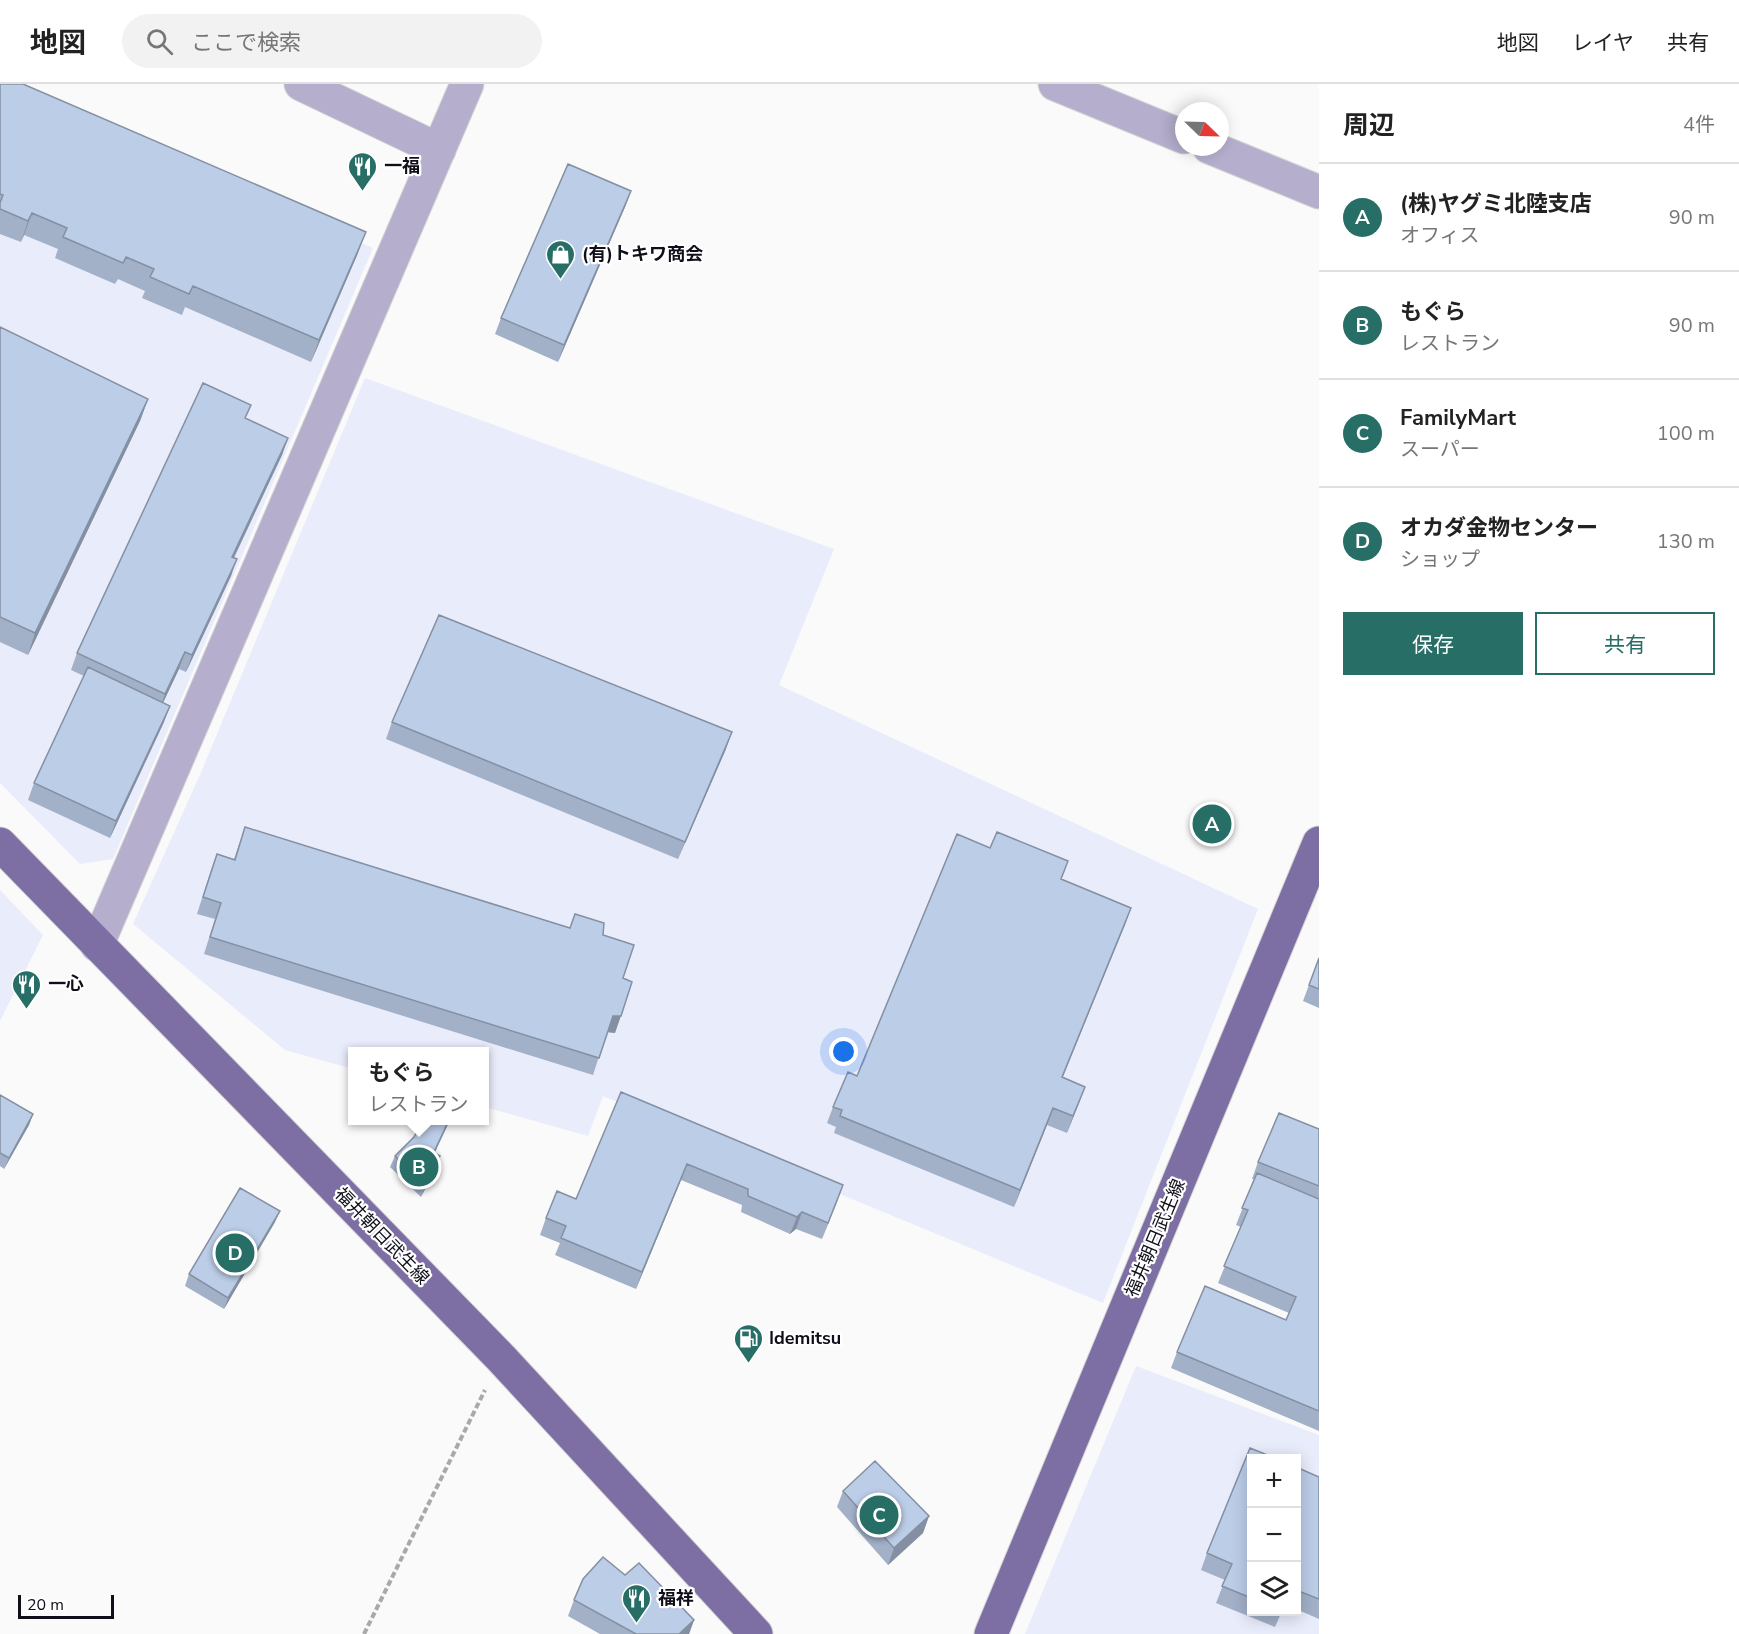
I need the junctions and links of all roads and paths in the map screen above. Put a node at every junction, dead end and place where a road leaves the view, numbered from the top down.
1 (301, 84) edge
2 (467, 84) edge
3 (1055, 84) edge
4 (1175, 133) edge
5 (439, 150) junction
6 (1229, 155) edge
7 (1319, 192) edge
8 (1319, 843) edge
9 (0, 844) edge
10 (97, 945) junction
11 (501, 1358) junction
12 (364, 1634) edge
13 (756, 1634) edge
14 (991, 1634) edge

1 - 5 street
2 - 5 street
3 - 4 street
5 - 10 street
6 - 7 street
8 - 14 main road, 福井朝日武生線
9 - 10 main road, 福井朝日武生線
10 - 11 main road, 福井朝日武生線
11 - 12 path
11 - 13 main road, 福井朝日武生線

